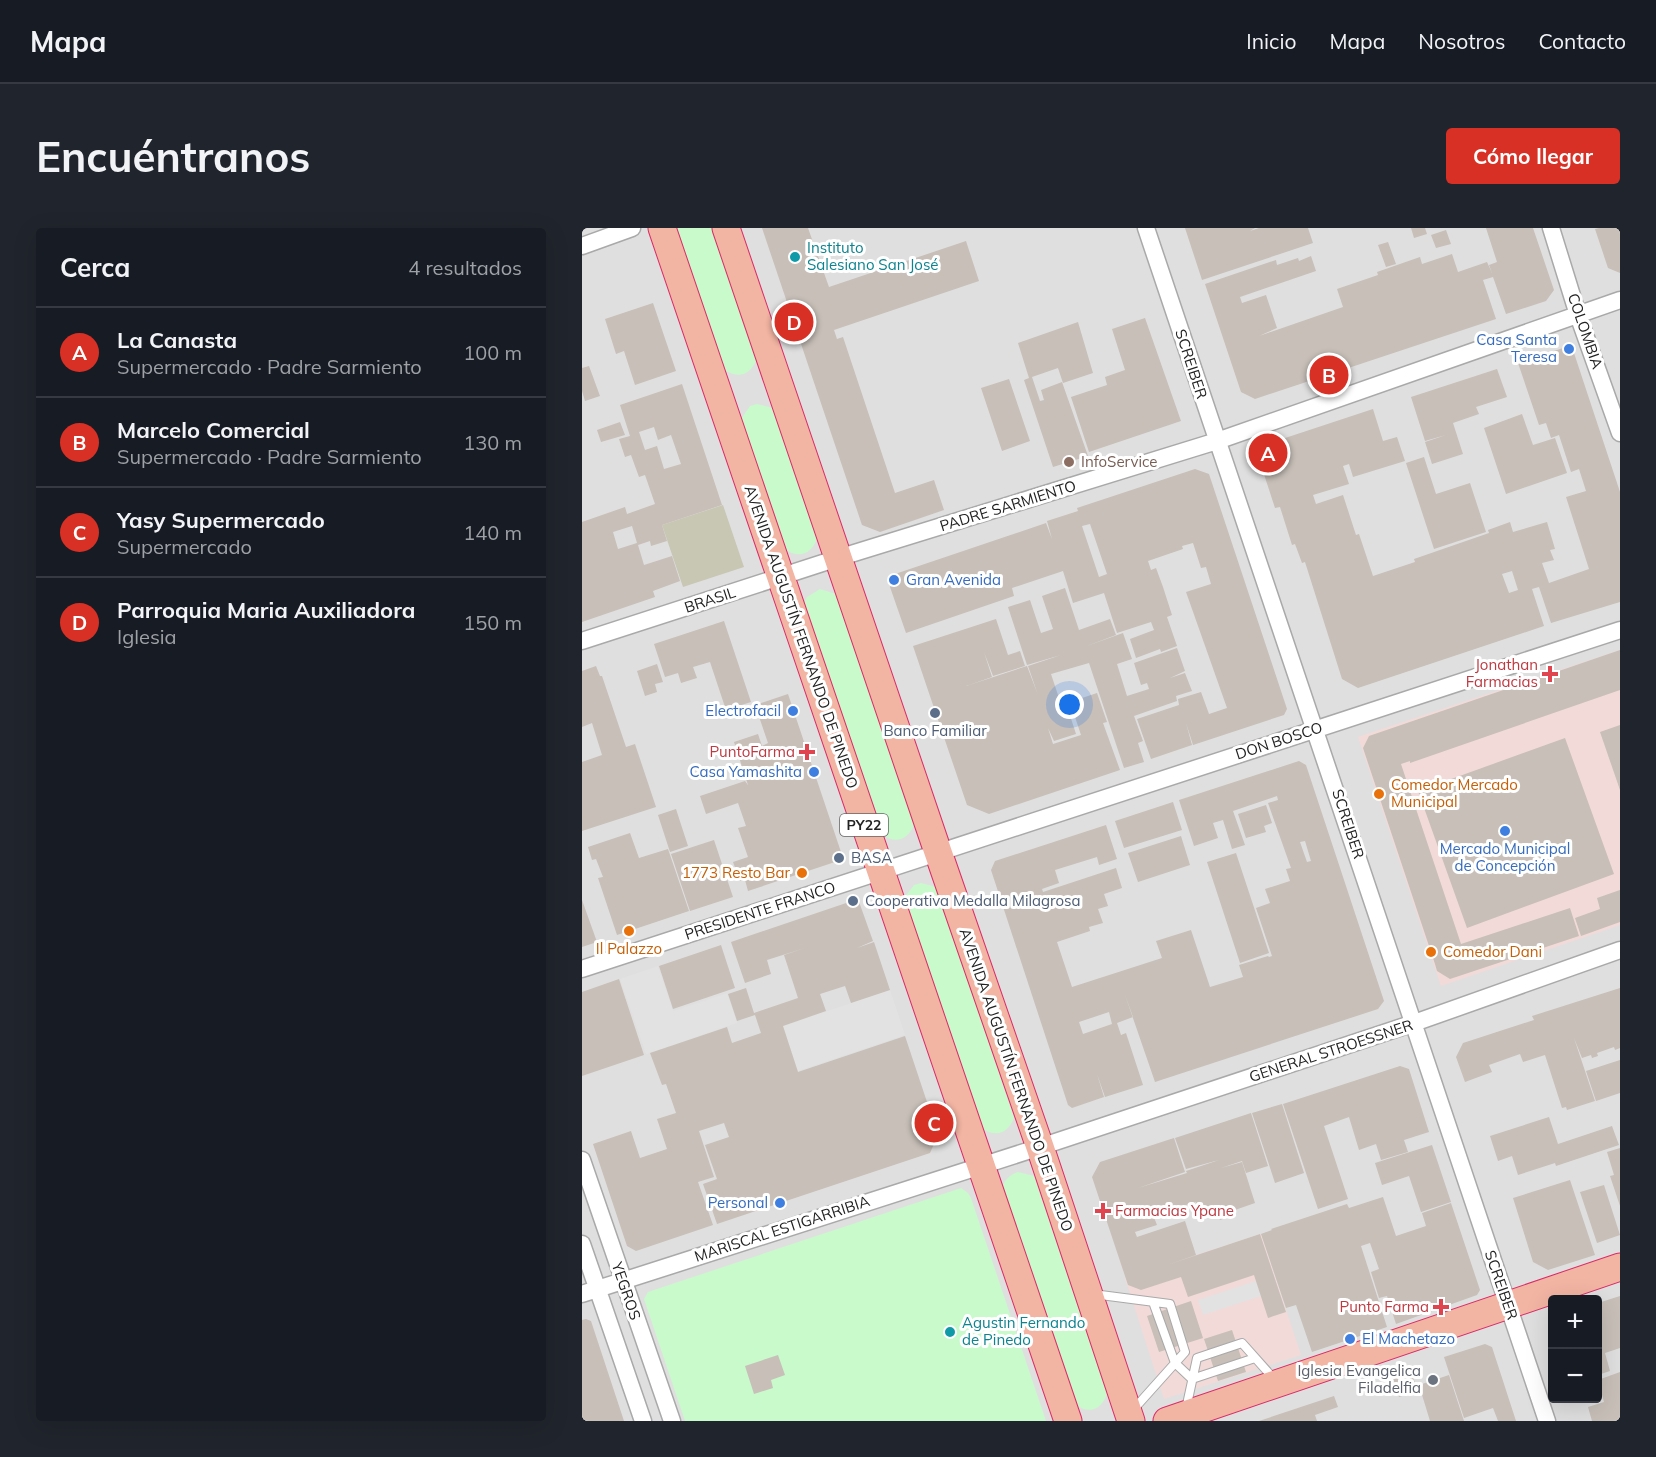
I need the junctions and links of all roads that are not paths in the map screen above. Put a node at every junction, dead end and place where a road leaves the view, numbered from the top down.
1 (632, 228) edge
2 (662, 228) edge
3 (726, 228) edge
4 (1146, 228) edge
5 (1551, 228) edge
6 (582, 246) edge
7 (1620, 300) edge
8 (1578, 315) junction
9 (1620, 434) edge
10 (1217, 441) junction
11 (838, 558) junction
12 (781, 577) junction
13 (1620, 630) edge
14 (582, 641) edge
15 (1316, 729) junction
16 (938, 852) junction
17 (880, 872) junction
18 (1620, 950) edge
19 (582, 969) edge
20 (1414, 1023) junction
21 (1040, 1147) junction
22 (582, 1160) edge
23 (982, 1166) junction
24 (582, 1244) edge
25 (1620, 1267) edge
26 (622, 1280) junction
27 (590, 1291) edge
28 (1089, 1293) junction
29 (1153, 1302) junction
30 (1508, 1306) junction
31 (1185, 1352) junction
32 (1197, 1358) junction
33 (1255, 1358) junction
34 (1175, 1363) junction
35 (1192, 1379) junction
36 (1277, 1383) junction
37 (1130, 1418) edge
38 (1176, 1418) edge
39 (643, 1421) edge
40 (672, 1421) edge
41 (1068, 1421) edge
42 (1547, 1421) edge

1 - 6 street
2 - 12 highway, AVENIDA AUGUSTÍN FERNANDO DE PINEDO / PY22
3 - 11 highway, AVENIDA AUGUSTÍN FERNANDO DE PINEDO
4 - 10 street, SCREIBER
5 - 8 street, COLOMBIA
7 - 8 street, PADRE SARMIENTO
8 - 9 street, COLOMBIA
8 - 10 street, PADRE SARMIENTO
10 - 11 street, PADRE SARMIENTO
10 - 15 street, SCREIBER
11 - 12 street, BRASIL
11 - 16 highway, AVENIDA AUGUSTÍN FERNANDO DE PINEDO
12 - 14 street, BRASIL
12 - 17 highway, AVENIDA AUGUSTÍN FERNANDO DE PINEDO / PY22
13 - 15 street, DON BOSCO
15 - 16 street, DON BOSCO
15 - 20 street, SCREIBER
16 - 17 street, PRESIDENTE FRANCO
16 - 21 highway, AVENIDA AUGUSTÍN FERNANDO DE PINEDO
17 - 19 street, PRESIDENTE FRANCO
17 - 23 highway, AVENIDA AUGUSTÍN FERNANDO DE PINEDO / PY22
18 - 20 street, GENERAL STROESSNER
20 - 21 street, GENERAL STROESSNER
20 - 30 street, SCREIBER
21 - 23 street, GENERAL STROESSNER
21 - 28 highway, AVENIDA AUGUSTÍN FERNANDO DE PINEDO
22 - 26 street, YEGROS
23 - 26 street, MARISCAL ESTIGARRIBIA
23 - 41 highway, AVENIDA AUGUSTÍN FERNANDO DE PINEDO / PY22
24 - 27 street, YEGROS
25 - 30 highway
26 - 27 street, MARISCAL ESTIGARRIBIA
26 - 40 street, YEGROS
27 - 39 street, YEGROS
28 - 29 lane
28 - 37 highway, AVENIDA AUGUSTÍN FERNANDO DE PINEDO
29 - 31 lane
29 - 34 lane
30 - 36 highway
30 - 42 street, SCREIBER
31 - 32 lane
31 - 34 lane
32 - 33 lane
32 - 35 lane
33 - 35 lane
33 - 36 lane
34 - 35 lane
34 - 37 lane
35 - 38 lane
36 - 38 highway

